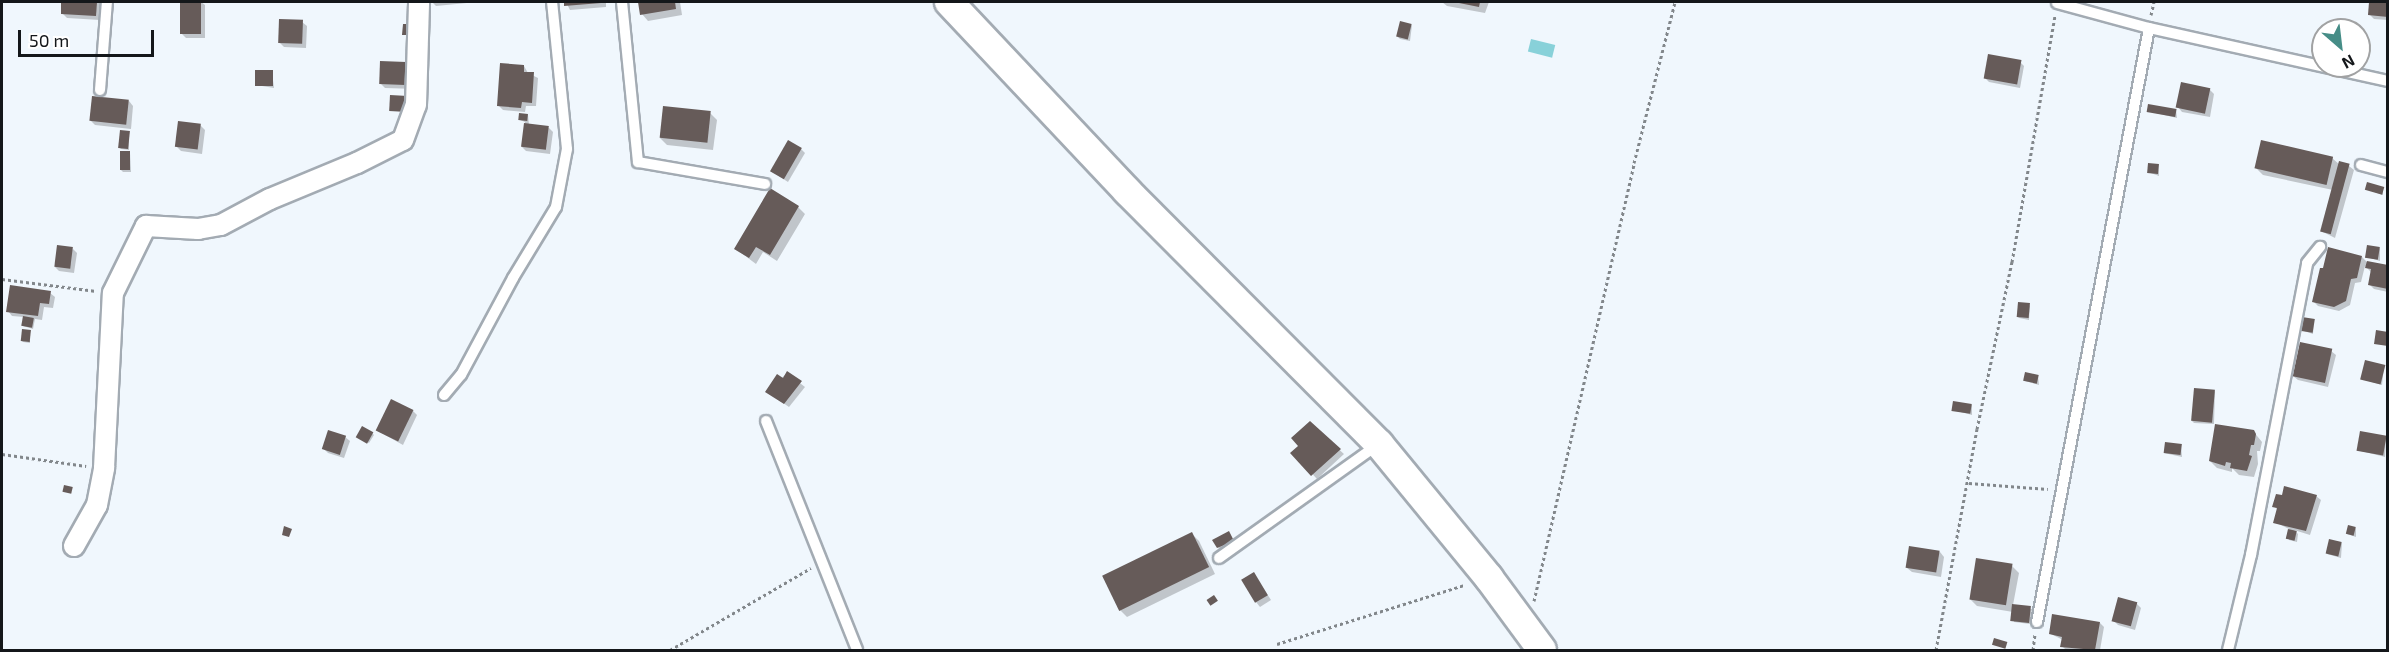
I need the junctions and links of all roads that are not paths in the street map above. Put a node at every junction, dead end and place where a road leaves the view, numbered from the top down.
1 (107, 2) edge
2 (412, 2) edge
3 (552, 2) edge
4 (622, 2) edge
5 (949, 2) edge
6 (2057, 3) road end
7 (2149, 28) junction
8 (2388, 81) edge
9 (100, 90) dead end
10 (2361, 165) dead end
11 (2388, 172) edge
12 (765, 184) dead end
13 (2320, 247) dead end
14 (444, 395) dead end
15 (766, 421) dead end
16 (1379, 444) junction
17 (74, 546) dead end
18 (1220, 558) dead end
19 (2037, 622) dead end
20 (1535, 639) edge
21 (857, 651) edge
22 (2228, 651) edge

1 - 9 lane
2 - 17 street
3 - 14 lane
4 - 12 lane
5 - 16 street
6 - 7 lane
7 - 8 lane
7 - 19 lane
10 - 11 lane
13 - 22 lane
15 - 21 lane
16 - 18 lane
16 - 20 street

